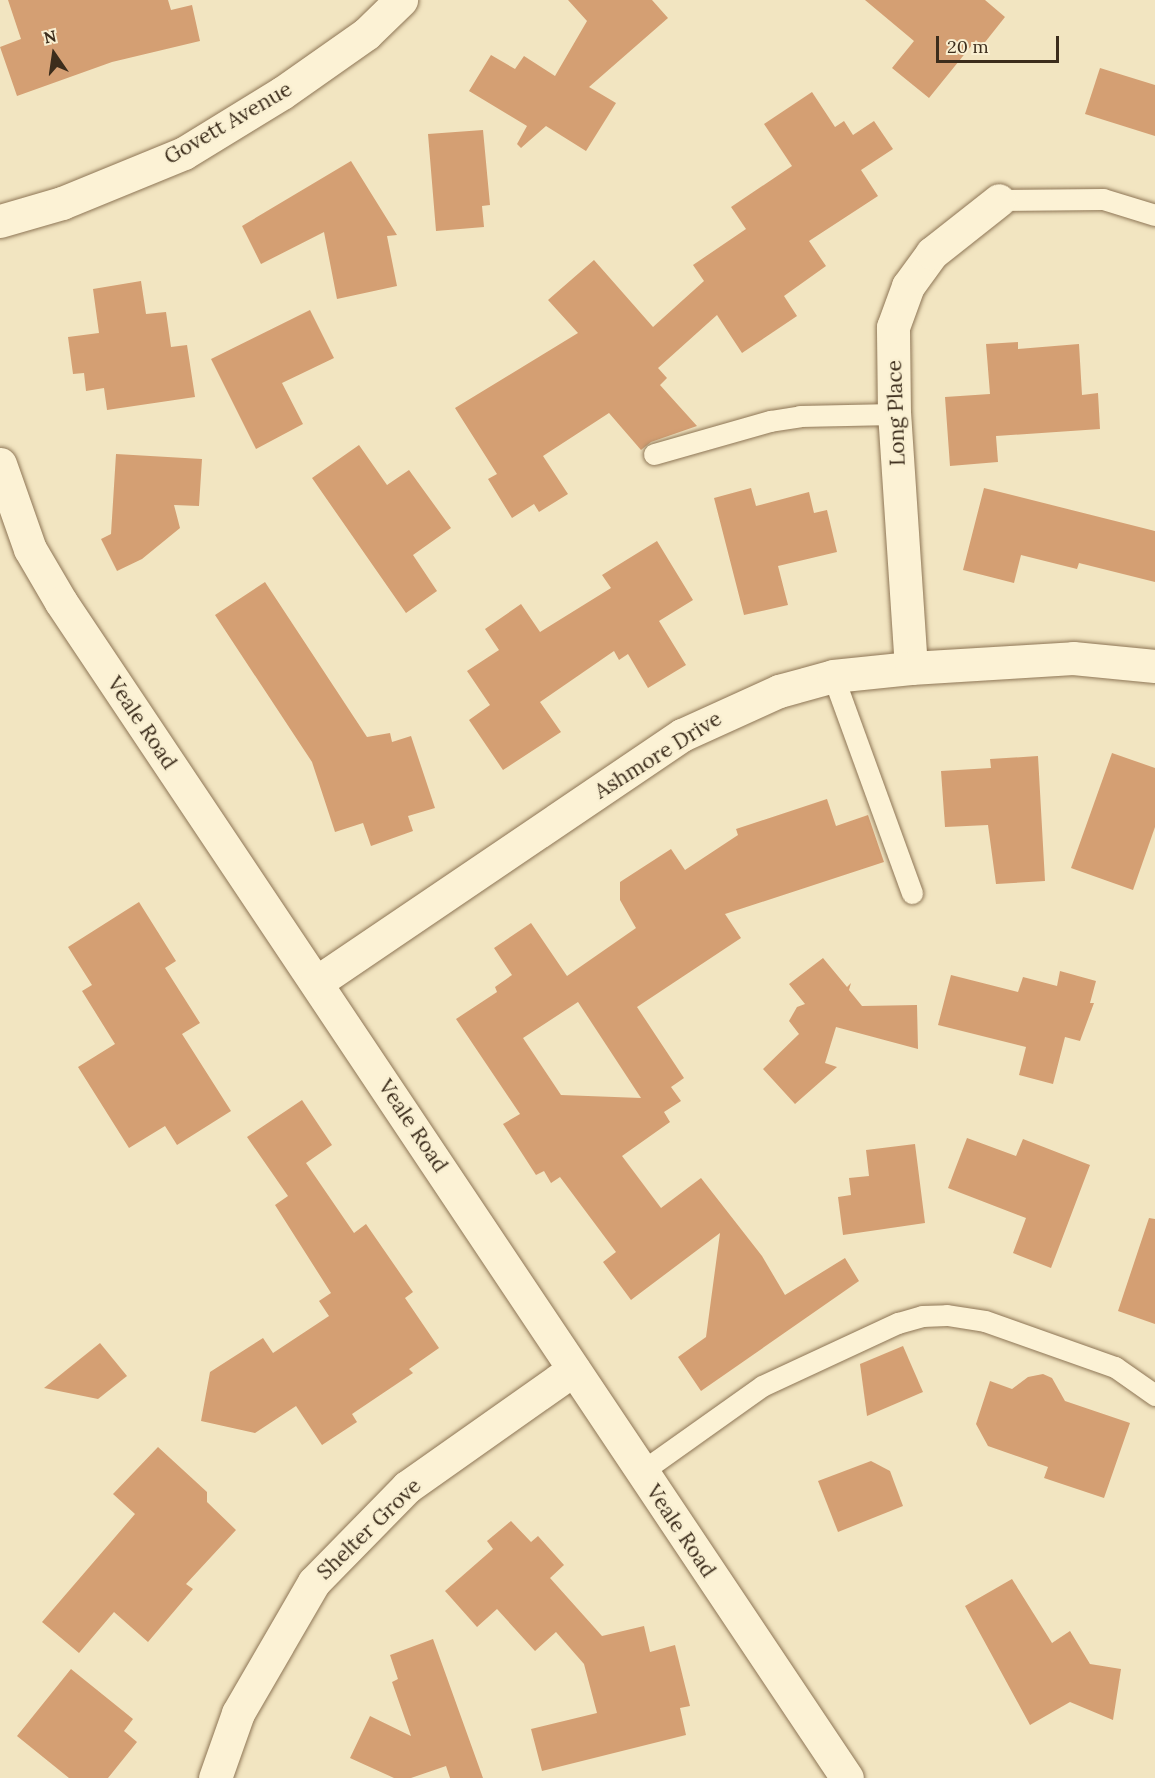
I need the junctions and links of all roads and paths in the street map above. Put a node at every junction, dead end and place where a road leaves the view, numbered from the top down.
1 (401, 0) edge
2 (999, 200) joint
3 (1155, 215) edge
4 (0, 221) edge
5 (894, 414) junction
6 (654, 454) dead end
7 (0, 464) edge
8 (1155, 666) edge
9 (911, 668) junction
10 (833, 676) junction
11 (912, 893) dead end
12 (317, 982) junction
13 (574, 1369) junction
14 (1155, 1395) edge
15 (641, 1472) junction
16 (215, 1778) edge
17 (847, 1778) edge

1 - 4 street, Govett Avenue
2 - 3 lane
2 - 5 street, Long Place
5 - 6 lane
5 - 9 street, Long Place
7 - 12 street, Veale Road
8 - 9 street, Ashmore Drive
9 - 10 street, Ashmore Drive
10 - 11 lane
10 - 12 street, Ashmore Drive
12 - 13 street, Veale Road
13 - 15 street, Veale Road
13 - 16 street, Shelter Grove
14 - 15 lane
15 - 17 street, Veale Road

